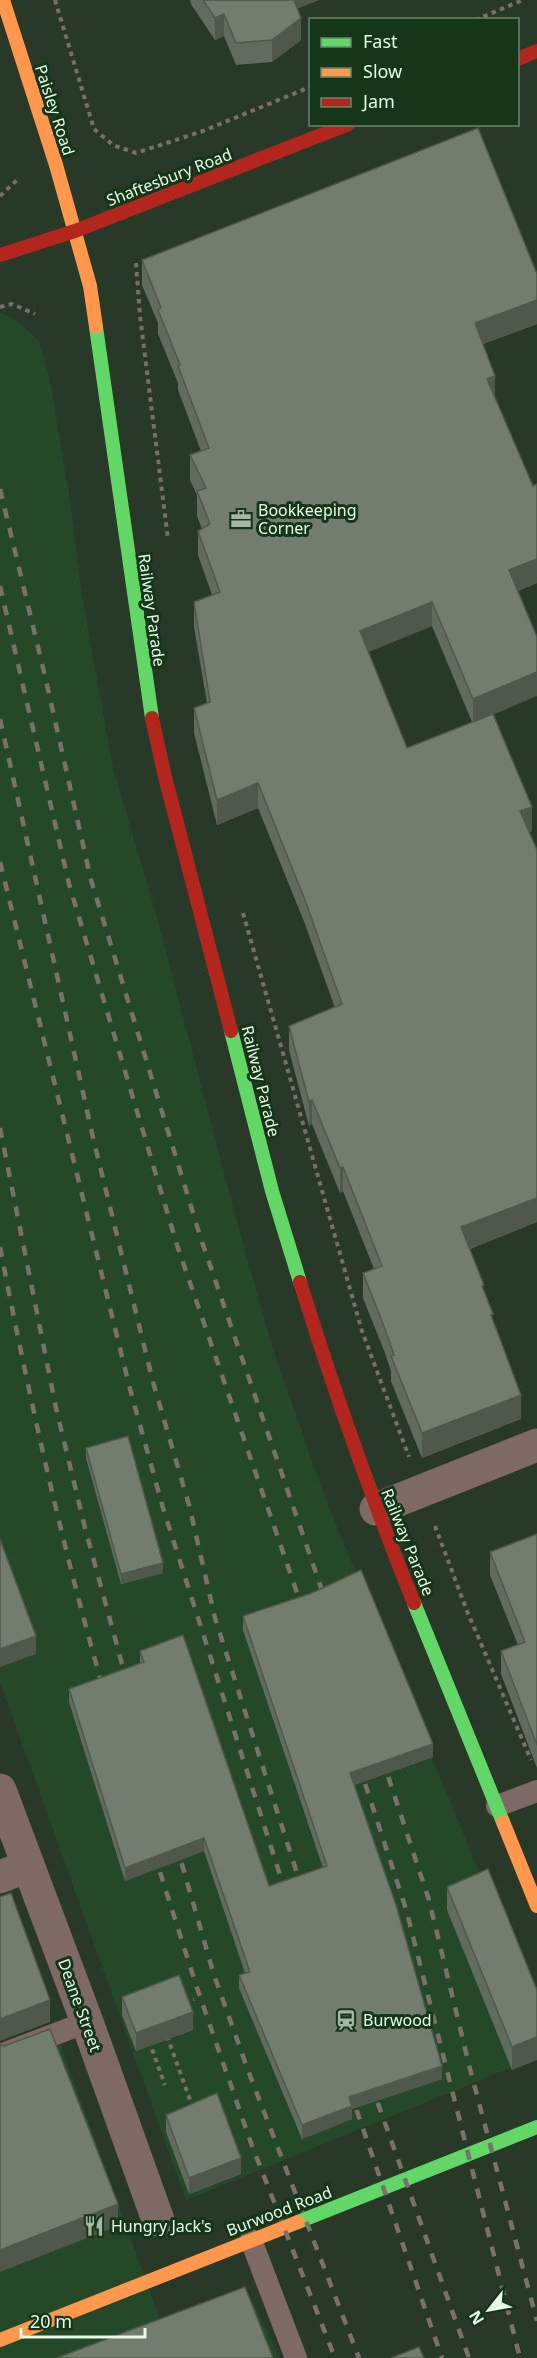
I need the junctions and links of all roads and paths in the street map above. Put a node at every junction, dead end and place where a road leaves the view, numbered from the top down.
1 (3, 0) edge
2 (55, 0) edge
3 (523, 0) edge
4 (480, 18) edge
5 (537, 51) edge
6 (519, 59) edge
7 (309, 87) edge
8 (344, 126) edge
9 (17, 180) dead end
10 (0, 196) edge
11 (75, 231) junction
12 (4, 254) edge
13 (136, 263) dead end
14 (0, 307) edge
15 (35, 314) dead end
16 (169, 548) dead end
17 (240, 902) dead end
18 (537, 1445) edge
19 (421, 1491) junction
20 (375, 1509) junction
21 (532, 1764) dead end
22 (0, 1790) edge
23 (537, 1791) edge
24 (497, 1806) junction
25 (14, 1871) edge
26 (537, 1906) edge
27 (194, 1999) dead end
28 (176, 2006) edge
29 (87, 2022) junction
30 (165, 2030) edge
31 (147, 2037) edge
32 (0, 2055) edge
33 (165, 2085) dead end
34 (194, 2112) edge
35 (537, 2127) edge
36 (158, 2220) dead end
37 (251, 2240) junction
38 (0, 2340) edge
39 (296, 2358) edge

1 - 11 main road, Paisley Road
2 - 7 path
3 - 4 path
5 - 6 main road
8 - 11 main road, Shaftesbury Road
9 - 10 path
11 - 12 main road, Shaftesbury Road
11 - 20 main road, Railway Parade
13 - 16 path
14 - 15 path
17 - 19 path
18 - 19 street
19 - 20 street
19 - 21 path
20 - 24 main road, Railway Parade
22 - 25 street, Deane Street
23 - 24 lane
24 - 26 main road, Railway Parade
25 - 29 street, Deane Street
27 - 28 path
29 - 32 lane
29 - 36 street, Deane Street
30 - 34 path
31 - 33 path
35 - 37 main road, Burwood Road
37 - 38 main road, Burwood Road
37 - 39 lane

